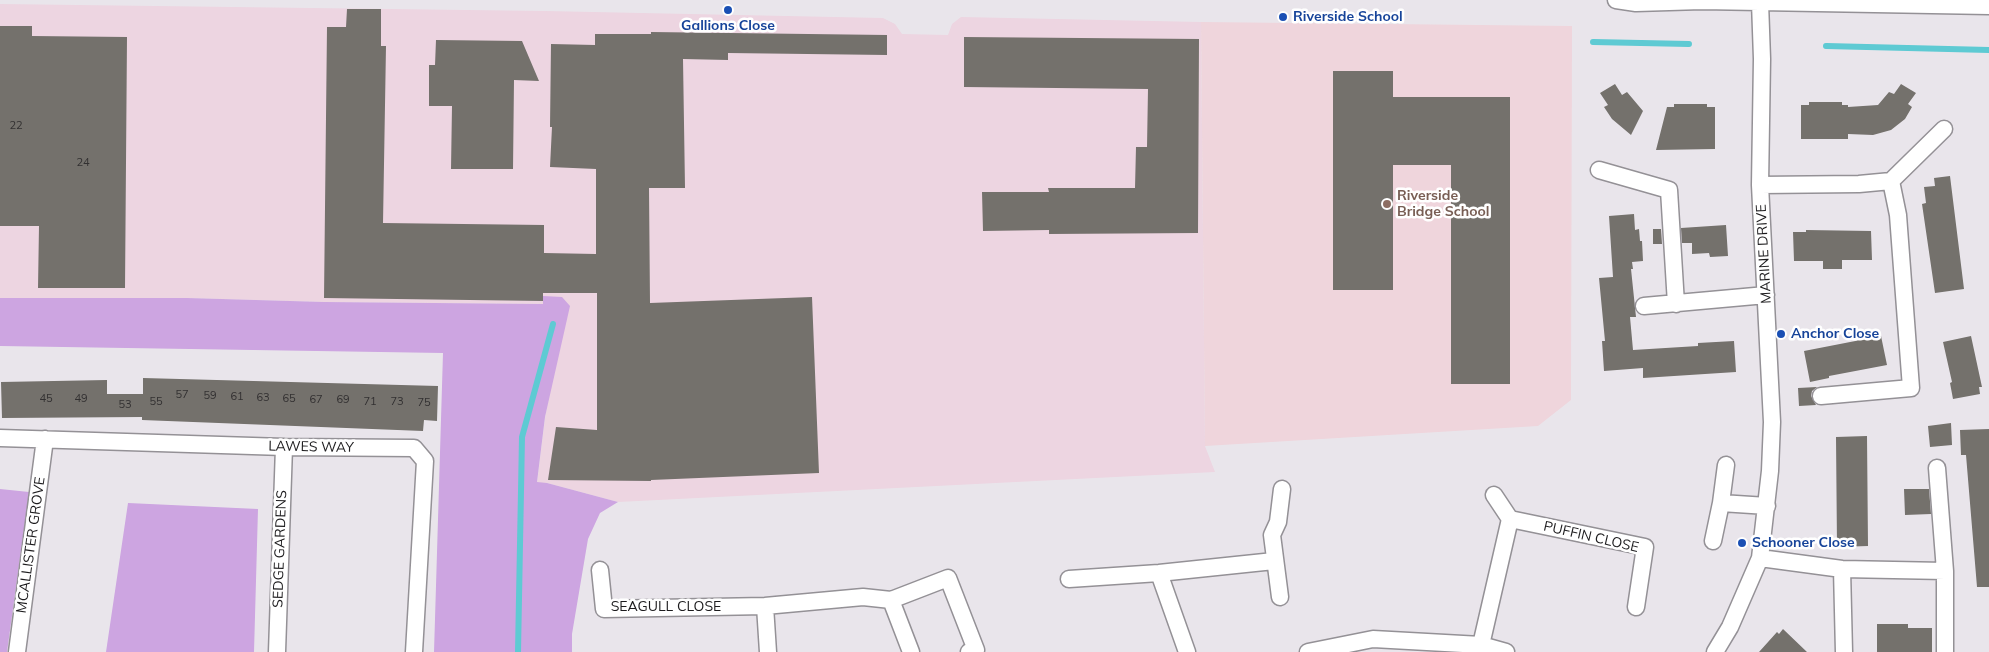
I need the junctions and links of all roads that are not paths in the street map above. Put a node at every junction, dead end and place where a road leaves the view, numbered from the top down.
1 (1616, 0) edge
2 (1760, 2) junction
3 (1989, 6) edge
4 (1944, 129) dead end
5 (1599, 170) dead end
6 (1891, 181) junction
7 (1760, 185) junction
8 (1766, 295) junction
9 (1676, 304) junction
10 (1644, 306) dead end
11 (1821, 396) dead end
12 (0, 438) edge
13 (45, 439) junction
14 (284, 447) junction
15 (1726, 465) dead end
16 (1936, 468) dead end
17 (1282, 489) dead end
18 (1494, 495) dead end
19 (1721, 503) junction
20 (1767, 506) junction
21 (1510, 519) junction
22 (1712, 541) dead end
23 (1760, 558) junction
24 (1274, 561) junction
25 (1842, 569) junction
26 (600, 570) dead end
27 (1945, 571) junction
28 (1159, 573) junction
29 (1070, 579) dead end
30 (1280, 597) dead end
31 (891, 600) junction
32 (765, 606) junction
33 (1636, 607) dead end
34 (1481, 645) junction
35 (17, 652) edge
36 (277, 652) edge
37 (414, 652) edge
38 (768, 652) edge
39 (910, 652) edge
40 (969, 652) edge
41 (1187, 652) edge
42 (1308, 652) edge
43 (1506, 652) edge
44 (1715, 652) edge
45 (1844, 652) edge
46 (1945, 652) edge

1 - 2 street
2 - 3 street
2 - 7 street, MARINE DRIVE
4 - 6 street
5 - 9 street
6 - 7 street
6 - 11 street
7 - 8 street, MARINE DRIVE
8 - 9 street
8 - 20 street, MARINE DRIVE
9 - 10 street
12 - 13 street, LAWES WAY
13 - 14 street, LAWES WAY
13 - 35 street, MCALLISTER GROVE
14 - 36 street, SEDGE GARDENS
14 - 37 street, LAWES WAY
15 - 19 street
16 - 27 street
17 - 24 street
18 - 21 street
19 - 20 street
19 - 22 street
20 - 23 street, MARINE DRIVE
21 - 33 street, PUFFIN CLOSE
21 - 34 street
23 - 25 street
23 - 44 street, MARINE DRIVE
24 - 28 street
24 - 30 street
25 - 27 street
25 - 45 street
26 - 32 street, SEAGULL CLOSE
27 - 46 street
28 - 29 street
28 - 41 street
31 - 32 street, SEAGULL CLOSE
31 - 39 street
31 - 40 street, SEAGULL CLOSE
32 - 38 street
34 - 42 street
34 - 43 street

